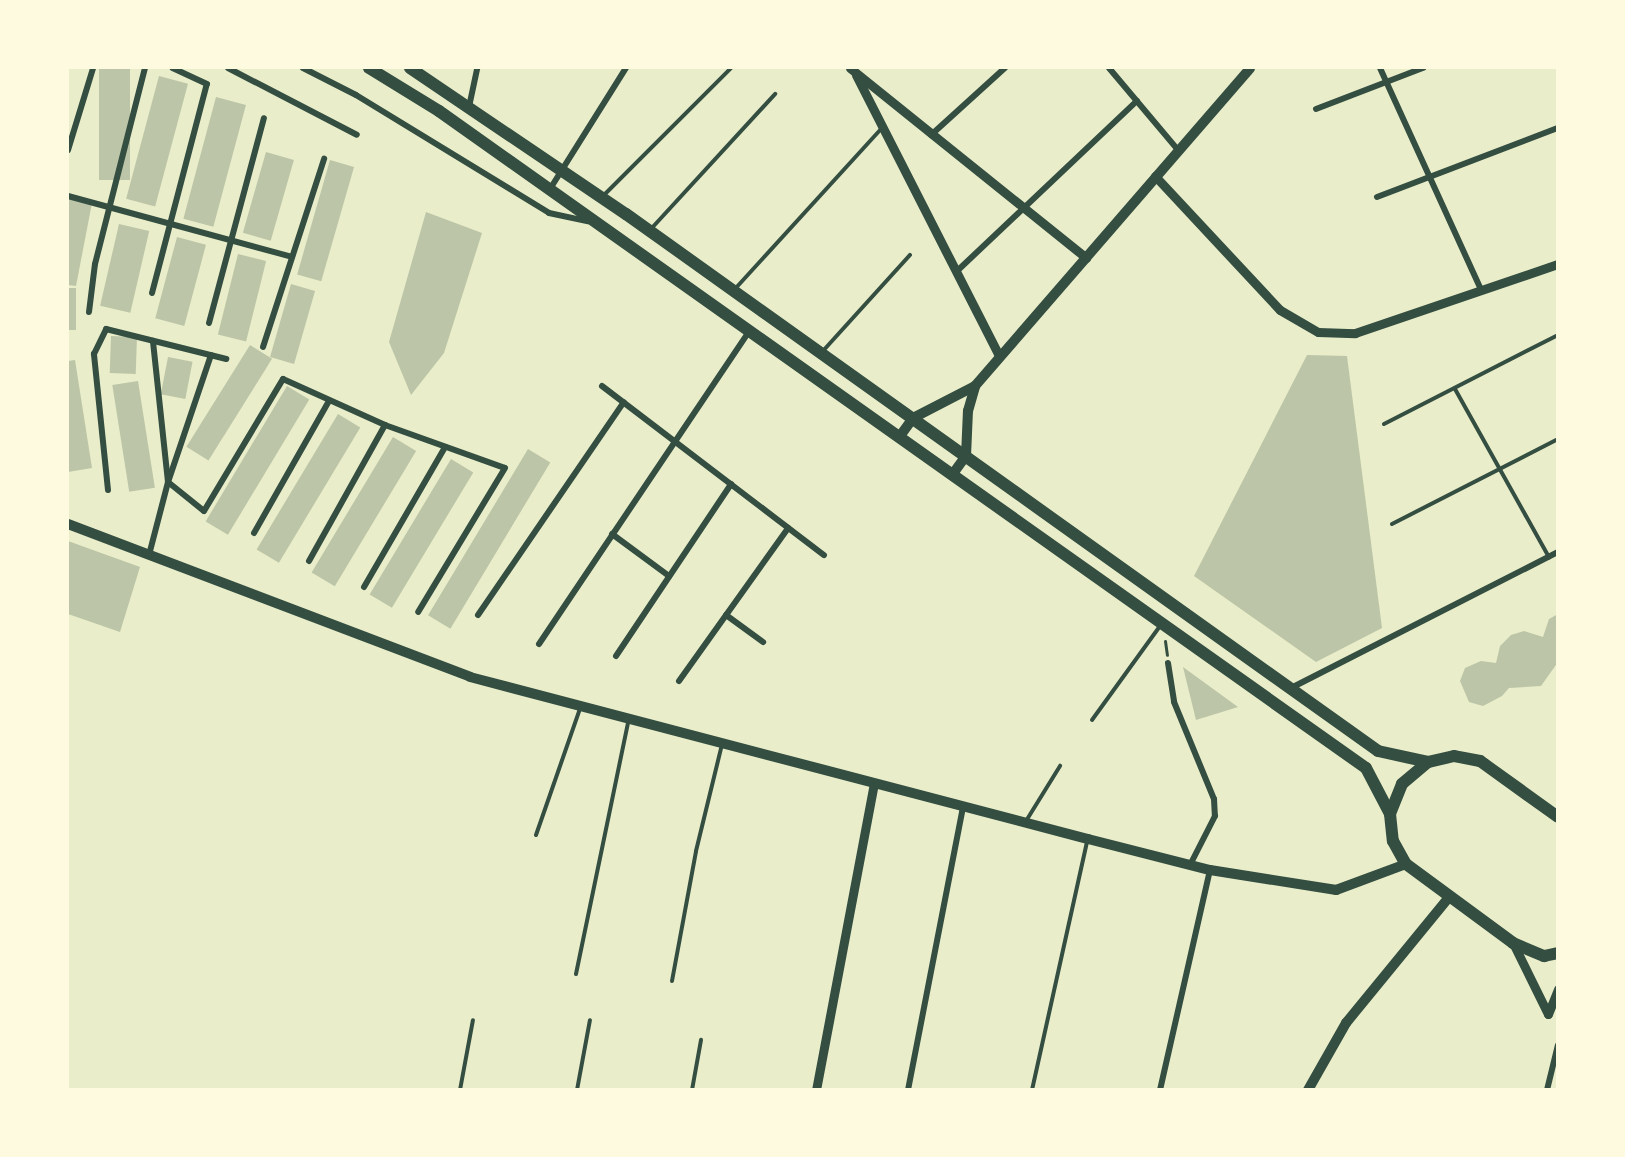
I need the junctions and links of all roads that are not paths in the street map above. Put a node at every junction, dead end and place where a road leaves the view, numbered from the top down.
1 (93, 68) edge
2 (144, 68) edge
3 (173, 68) edge
4 (228, 68) edge
5 (303, 68) edge
6 (369, 68) edge
7 (410, 68) edge
8 (477, 68) edge
9 (626, 68) edge
10 (731, 68) edge
11 (1005, 68) edge
12 (1108, 68) edge
13 (1250, 68) edge
14 (1380, 68) edge
15 (1423, 68) edge
16 (853, 71) edge
17 (1387, 82) junction
18 (775, 94) dead end
19 (1137, 100) junction
20 (469, 107) junction
21 (1316, 109) dead end
22 (264, 118) dead end
23 (882, 128) junction
24 (1557, 128) edge
25 (357, 135) dead end
26 (931, 135) junction
27 (68, 150) edge
28 (1178, 150) junction
29 (324, 159) dead end
30 (562, 170) junction
31 (1155, 176) junction
32 (1431, 177) junction
33 (550, 189) junction
34 (68, 196) edge
35 (602, 197) junction
36 (1377, 197) dead end
37 (110, 207) junction
38 (1022, 207) junction
39 (597, 223) junction
40 (170, 224) junction
41 (649, 231) junction
42 (231, 240) junction
43 (910, 255) dead end
44 (292, 257) junction
45 (1086, 258) junction
46 (1557, 264) edge
47 (956, 272) junction
48 (733, 290) junction
49 (1481, 290) junction
50 (152, 293) dead end
51 (89, 312) dead end
52 (208, 323) dead end
53 (749, 331) junction
54 (1557, 335) edge
55 (153, 341) junction
56 (263, 347) dead end
57 (821, 352) junction
58 (211, 355) junction
59 (999, 356) junction
60 (226, 359) dead end
61 (602, 386) dead end
62 (975, 386) junction
63 (1455, 389) junction
64 (328, 400) junction
65 (624, 402) junction
66 (913, 418) junction
67 (1384, 424) dead end
68 (385, 425) junction
69 (900, 436) junction
70 (1557, 438) edge
71 (674, 441) junction
72 (445, 447) junction
73 (966, 456) junction
74 (1498, 469) junction
75 (952, 475) junction
76 (168, 482) junction
77 (731, 484) junction
78 (108, 490) dead end
79 (68, 524) edge
80 (1392, 524) dead end
81 (788, 528) junction
82 (254, 533) dead end
83 (612, 534) junction
84 (1557, 552) edge
85 (149, 555) junction
86 (824, 555) dead end
87 (1549, 556) junction
88 (309, 561) dead end
89 (669, 576) junction
90 (364, 587) dead end
91 (418, 612) dead end
92 (478, 615) dead end
93 (726, 615) junction
94 (1162, 624) junction
95 (763, 642) dead end
96 (539, 644) dead end
97 (616, 656) dead end
98 (1168, 663) dead end
99 (679, 681) dead end
100 (1289, 689) junction
101 (581, 706) junction
102 (629, 719) junction
103 (1092, 720) dead end
104 (722, 743) junction
105 (1428, 762) junction
106 (1060, 766) dead end
107 (874, 783) junction
108 (963, 806) junction
109 (1390, 814) junction
110 (1557, 817) edge
111 (1026, 822) junction
112 (536, 835) dead end
113 (1088, 840) junction
114 (1406, 864) junction
115 (1190, 865) junction
116 (1210, 870) junction
117 (1450, 896) junction
118 (1513, 943) junction
119 (1557, 953) edge
120 (576, 974) dead end
121 (672, 981) dead end
122 (1557, 989) edge
123 (1548, 1014) junction
124 (473, 1020) dead end
125 (590, 1020) dead end
126 (1557, 1020) edge
127 (701, 1040) dead end
128 (1557, 1045) edge
129 (460, 1089) edge
130 (577, 1089) edge
131 (692, 1089) edge
132 (816, 1089) edge
133 (908, 1089) edge
134 (1032, 1089) edge
135 (1160, 1089) edge
136 (1308, 1089) edge
137 (1547, 1089) edge

1 - 27 street
2 - 37 street
3 - 40 street
4 - 25 street
5 - 39 street
6 - 33 main road
7 - 20 main road
8 - 20 street
9 - 30 street
10 - 35 lane
11 - 26 street
12 - 19 street
13 - 28 main road
14 - 17 street
15 - 17 street
16 - 23 street
16 - 26 street
17 - 21 street
17 - 32 street
18 - 41 lane
19 - 28 street
19 - 38 street
20 - 30 main road
22 - 42 street
23 - 47 street
23 - 48 lane
24 - 32 street
26 - 38 street
28 - 31 main road
29 - 44 street
30 - 33 street
30 - 35 main road
31 - 45 main road
31 - 49 street
32 - 36 street
32 - 49 street
33 - 39 main road
34 - 37 street
35 - 41 main road
37 - 40 street
37 - 51 street
38 - 45 street
38 - 47 street
39 - 53 main road
40 - 42 street
40 - 50 street
41 - 48 main road
42 - 44 street
42 - 52 street
43 - 57 lane
44 - 56 street
45 - 59 main road
46 - 49 street
47 - 59 street
48 - 57 main road
53 - 69 main road
53 - 71 street
54 - 63 lane
55 - 58 street
55 - 76 street
55 - 78 street
57 - 66 main road
58 - 60 street
58 - 76 street
59 - 62 main road
61 - 65 street
62 - 66 main road
62 - 73 main road
63 - 67 lane
63 - 74 lane
64 - 68 street
64 - 76 street
64 - 82 street
65 - 71 street
65 - 92 street
66 - 69 main road
66 - 73 main road
68 - 72 street
68 - 88 street
69 - 75 main road
70 - 74 lane
71 - 77 street
71 - 83 street
72 - 90 street
72 - 91 street
73 - 75 main road
73 - 100 main road
74 - 80 lane
74 - 87 lane
75 - 94 main road
76 - 85 street
77 - 81 street
77 - 89 street
79 - 85 main road
81 - 86 street
81 - 93 street
83 - 89 street
83 - 96 street
84 - 87 street
85 - 101 main road
87 - 100 street
89 - 97 street
93 - 95 street
93 - 99 street
94 - 103 lane
94 - 109 main road
98 - 115 street
100 - 105 main road
101 - 102 main road
101 - 112 lane
102 - 104 main road
102 - 120 lane
104 - 107 main road
104 - 121 lane
105 - 109 main road
105 - 110 main road
106 - 111 lane
107 - 108 main road
107 - 132 street
108 - 111 main road
108 - 133 street
109 - 114 main road
111 - 113 main road
113 - 115 main road
113 - 134 lane
114 - 116 main road
114 - 117 main road
115 - 116 main road
116 - 135 street
117 - 118 main road
117 - 136 main road
118 - 119 main road
118 - 123 street
122 - 123 street
123 - 126 street
124 - 129 lane
125 - 130 lane
127 - 131 lane
128 - 137 street

